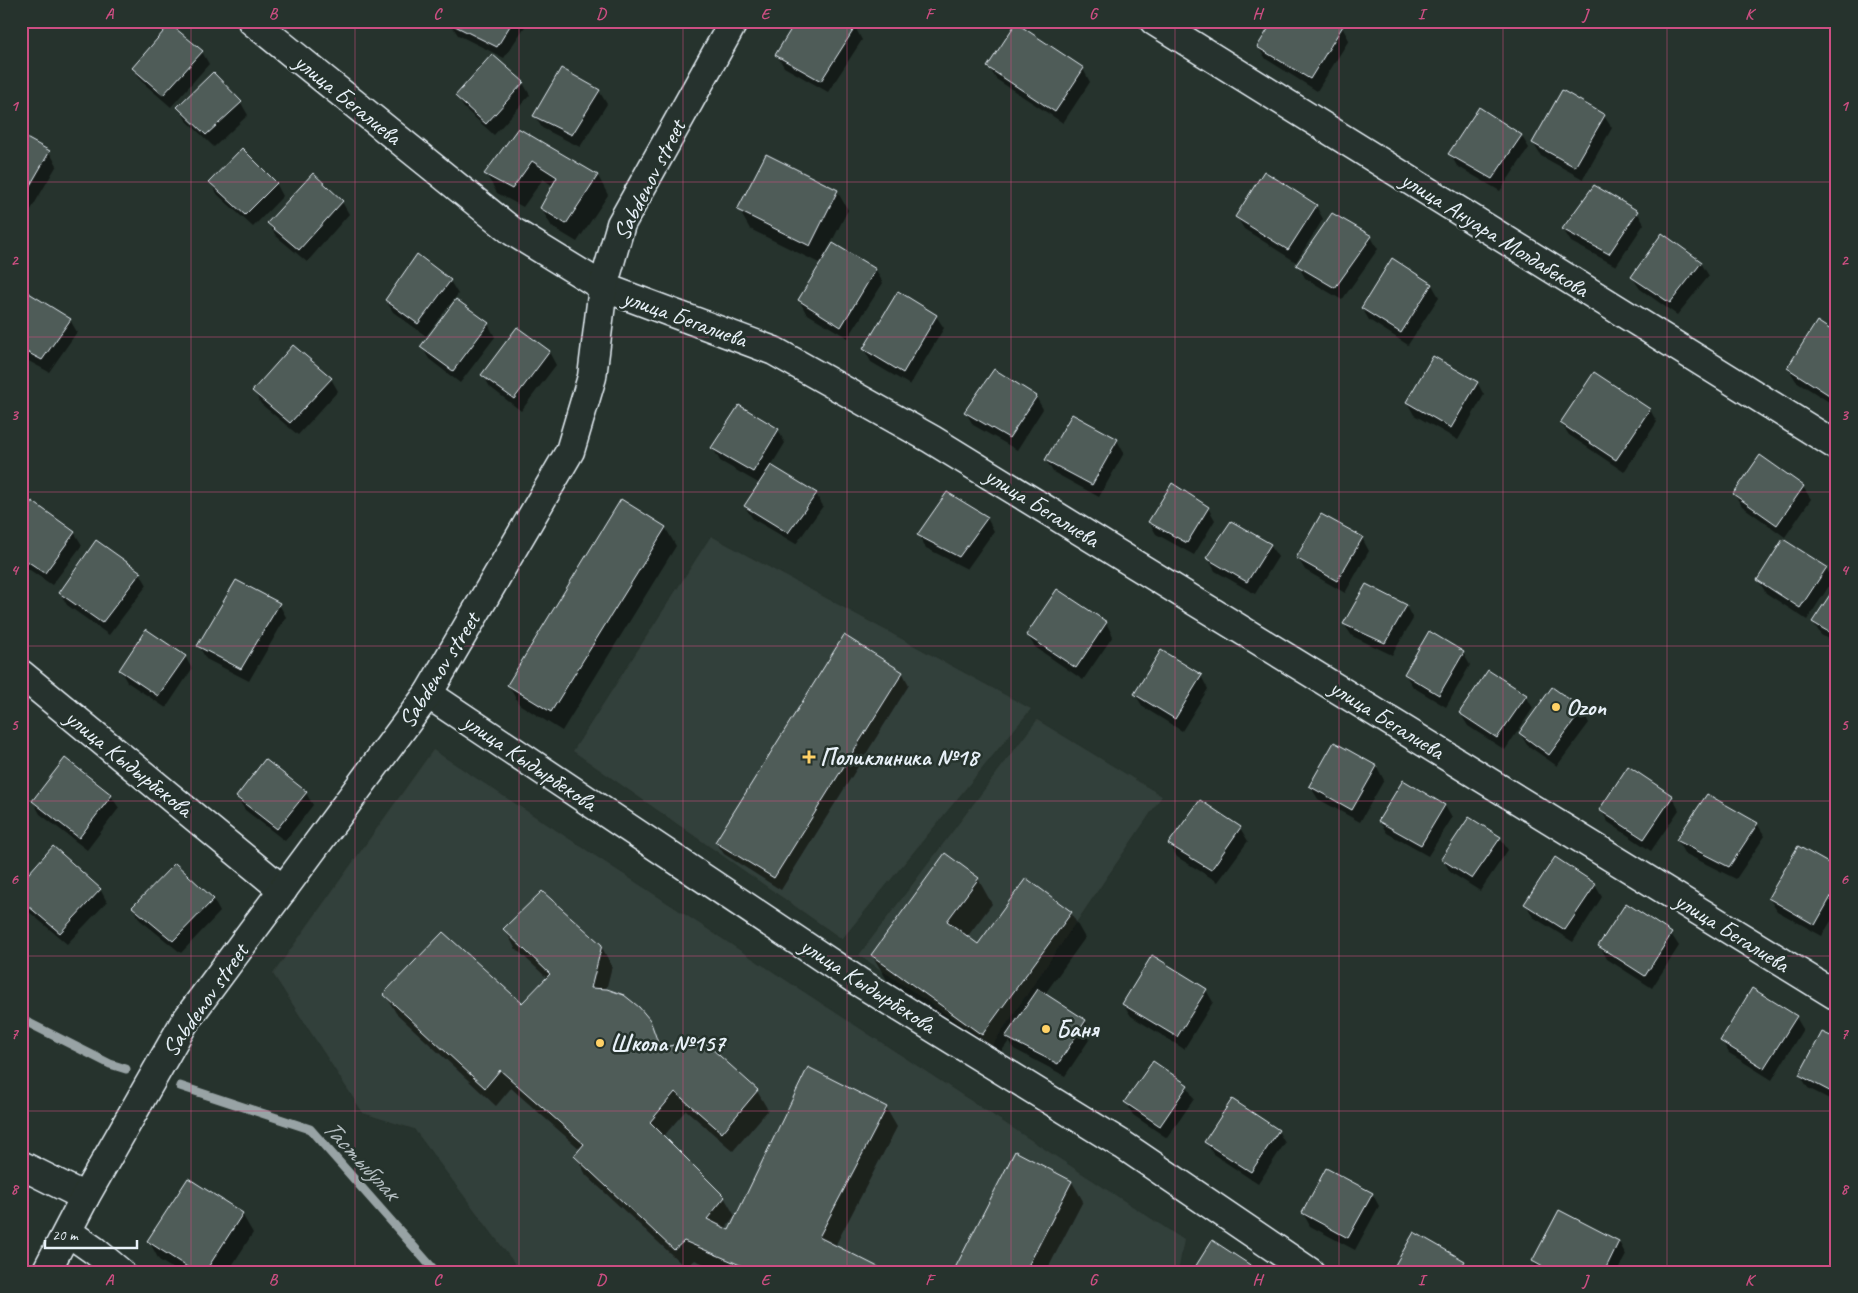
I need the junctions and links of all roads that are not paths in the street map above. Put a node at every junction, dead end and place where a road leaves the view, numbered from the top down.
1 (252, 21) edge
2 (734, 21) edge
3 (1154, 21) edge
4 (602, 287) junction
5 (1837, 446) edge
6 (21, 674) edge
7 (428, 694) junction
8 (283, 890) junction
9 (1837, 996) edge
10 (21, 1165) edge
11 (85, 1197) junction
12 (68, 1232) junction
13 (46, 1272) edge
14 (120, 1272) edge
15 (1310, 1272) edge

1 - 4 street, улица Бегалиева
2 - 4 street, Sabdenov street
3 - 5 street, улица Ануара Молдабекова
4 - 7 street, Sabdenov street
4 - 9 street, улица Бегалиева
6 - 8 street, улица Кыдырбекова
7 - 8 street, Sabdenov street
7 - 15 street, улица Кыдырбекова
8 - 11 street, Sabdenov street
10 - 11 street
11 - 12 street, Sabdenov street
12 - 13 street, Sabdenov street
12 - 14 street

